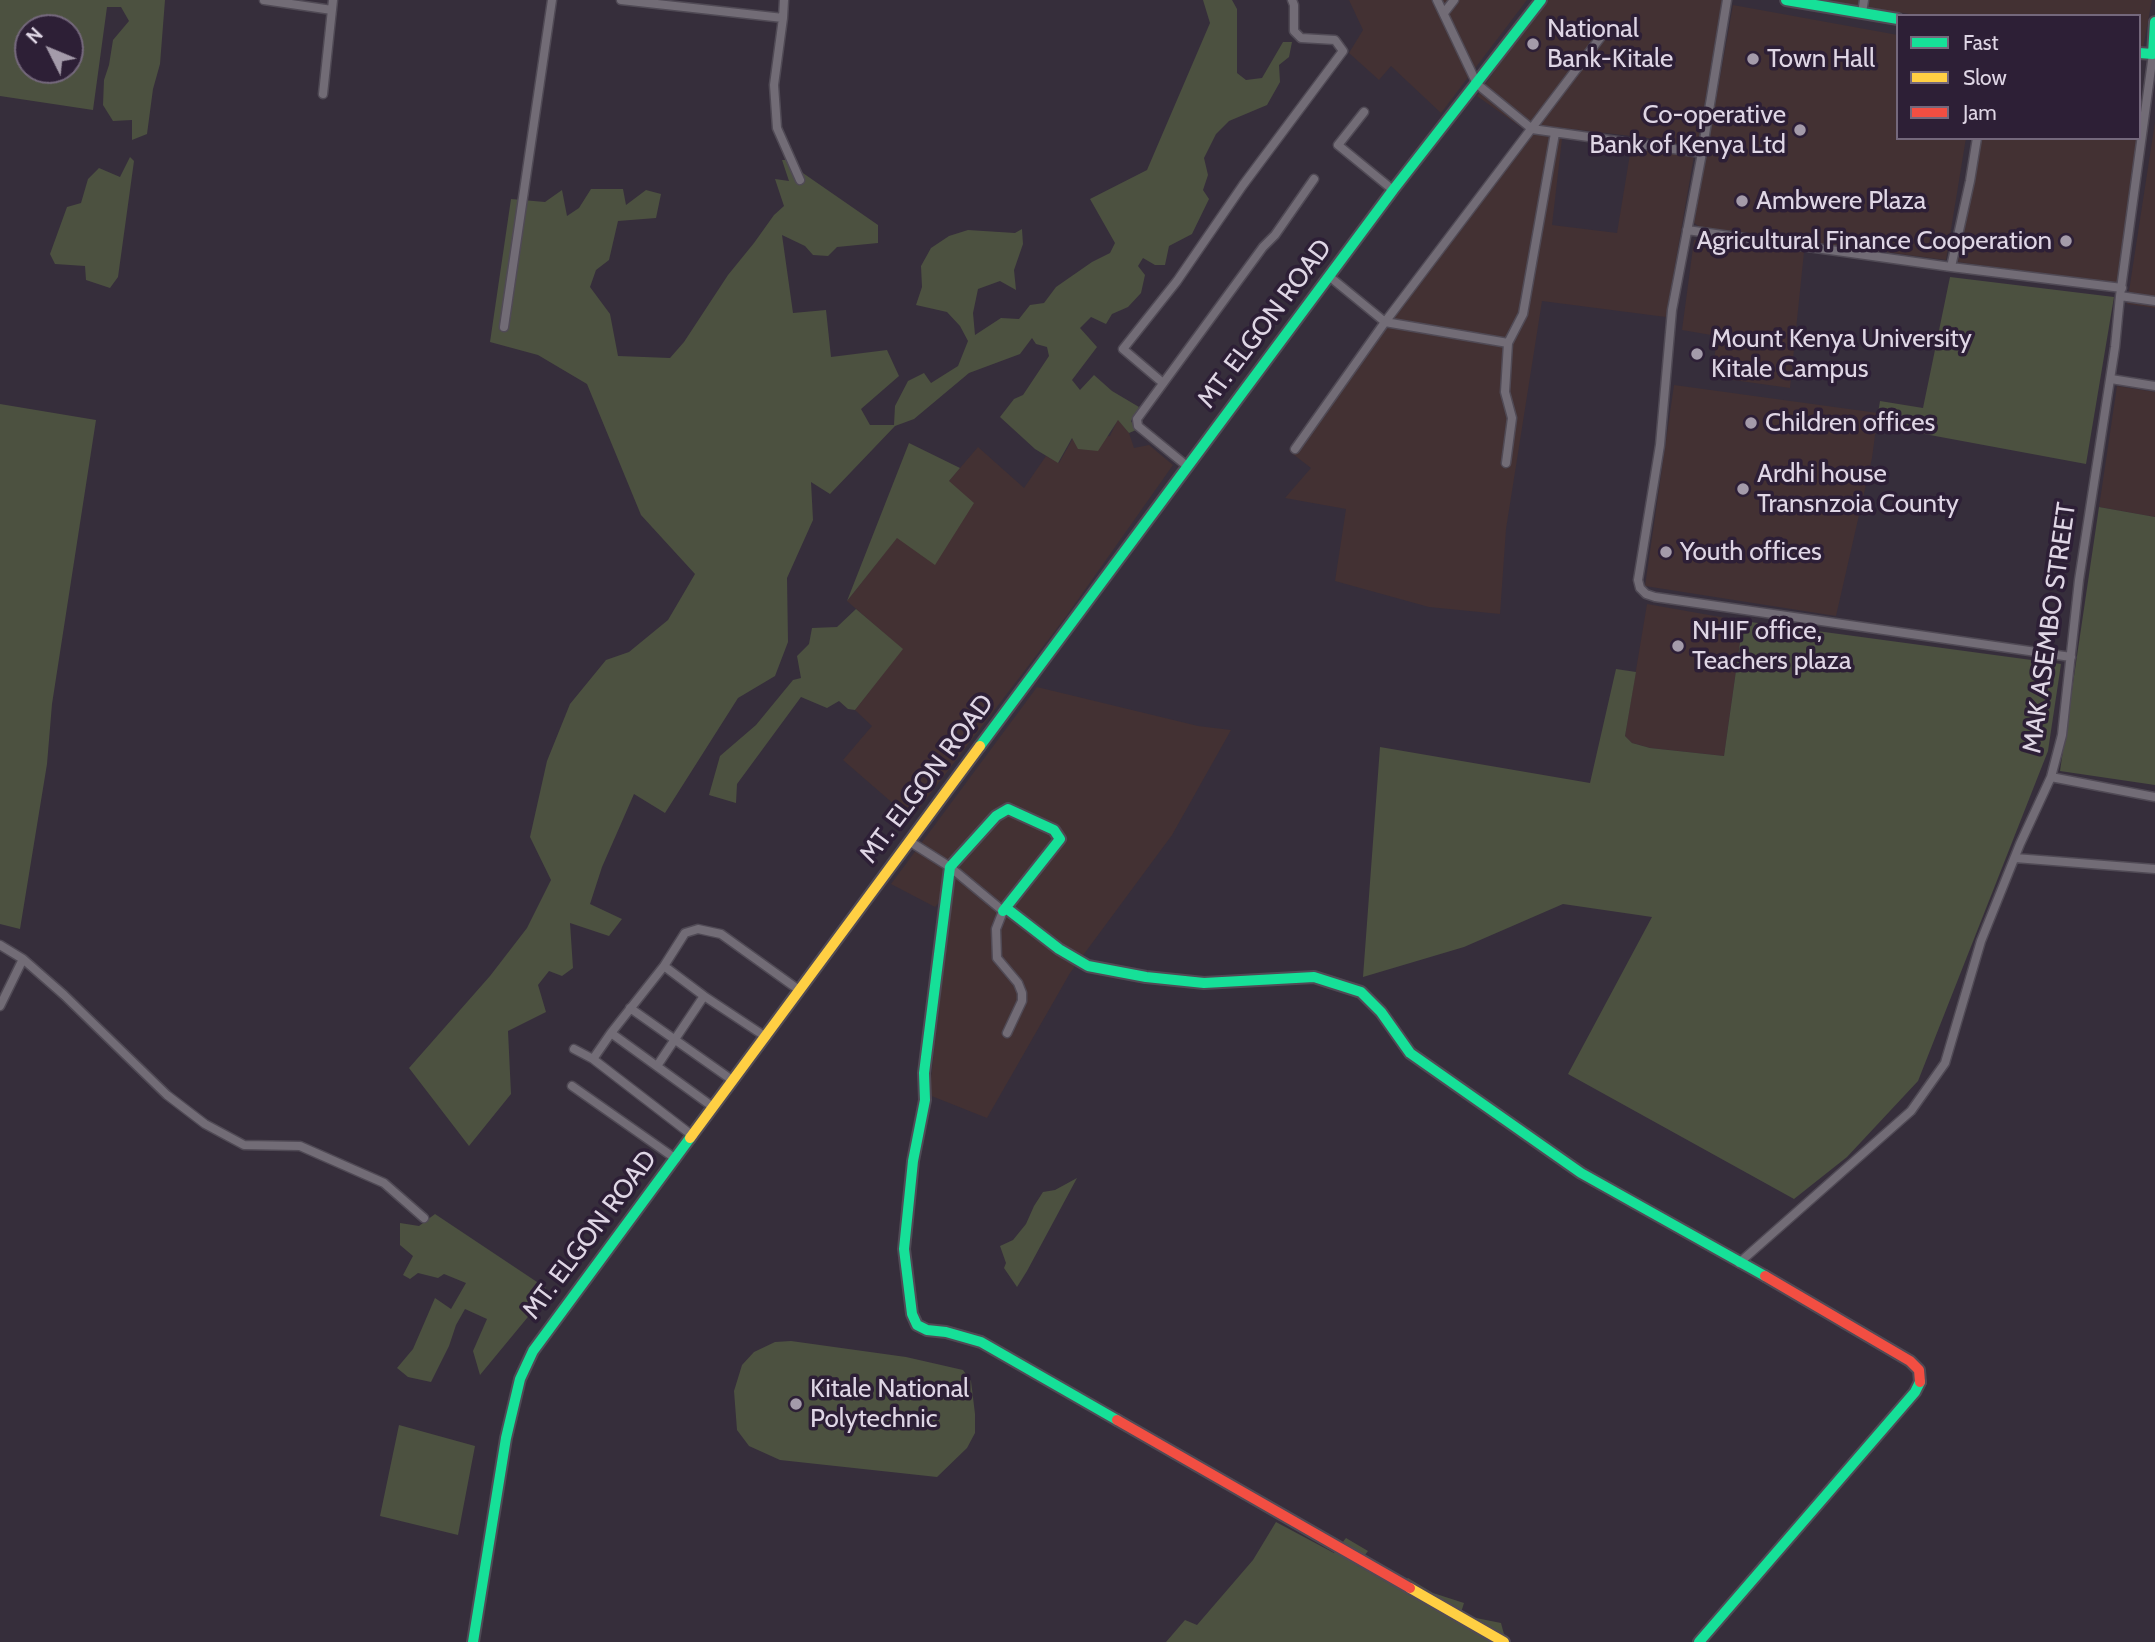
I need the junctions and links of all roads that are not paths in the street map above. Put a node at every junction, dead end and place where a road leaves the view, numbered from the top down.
1 (264, 0) edge
2 (333, 0) edge
3 (552, 0) edge
4 (621, 0) edge
5 (784, 0) edge
6 (1292, 0) edge
7 (1437, 0) edge
8 (1454, 0) edge
9 (1541, 0) edge
10 (1727, 0) edge
11 (1786, 0) edge
12 (1864, 0) edge
13 (332, 10) junction
14 (1444, 13) junction
15 (1862, 13) junction
16 (783, 18) junction
17 (1896, 19) edge
18 (2155, 22) edge
19 (1600, 38) dead end
20 (2141, 53) edge
21 (2153, 54) junction
22 (1477, 84) junction
23 (323, 94) dead end
24 (1364, 112) dead end
25 (2143, 117) edge
26 (1532, 129) junction
27 (1555, 133) junction
28 (1977, 140) edge
29 (2140, 140) edge
30 (1702, 153) junction
31 (1314, 179) dead end
32 (800, 180) dead end
33 (1393, 190) junction
34 (1687, 230) junction
35 (1951, 267) junction
36 (1330, 277) junction
37 (2121, 292) junction
38 (2155, 301) edge
39 (1385, 321) junction
40 (504, 327) dead end
41 (1508, 343) junction
42 (2111, 379) junction
43 (1163, 383) junction
44 (2155, 386) edge
45 (1295, 449) dead end
46 (1506, 463) dead end
47 (1187, 466) junction
48 (2071, 657) junction
49 (2051, 777) junction
50 (2155, 797) edge
51 (909, 841) junction
52 (2015, 858) junction
53 (950, 867) junction
54 (2155, 869) edge
55 (1004, 909) junction
56 (0, 945) edge
57 (23, 959) junction
58 (664, 966) junction
59 (799, 990) junction
60 (704, 996) junction
61 (0, 1006) edge
62 (630, 1008) junction
63 (611, 1033) junction
64 (1007, 1033) dead end
65 (766, 1037) junction
66 (675, 1040) junction
67 (574, 1049) dead end
68 (593, 1059) junction
69 (657, 1066) junction
70 (732, 1080) junction
71 (572, 1086) dead end
72 (713, 1107) junction
73 (693, 1136) junction
74 (676, 1159) junction
75 (424, 1218) dead end
76 (1739, 1263) junction
77 (473, 1642) edge
78 (1504, 1642) edge
79 (1699, 1642) edge

1 - 13 street
2 - 13 street
3 - 40 street
4 - 16 street
5 - 16 street
6 - 43 street
7 - 14 street
8 - 14 street
9 - 22 street, MT. ELGON ROAD
10 - 30 street
11 - 15 street
12 - 15 street
13 - 23 street
14 - 22 street
15 - 17 street
16 - 32 street
18 - 21 street, MAK ASEMBO STREET
19 - 26 street
20 - 21 street
21 - 25 street, MAK ASEMBO STREET
22 - 26 street
22 - 33 street, MT. ELGON ROAD
24 - 33 street
26 - 27 street
26 - 39 street
27 - 30 street
27 - 41 street
28 - 35 street
29 - 37 street, MAK ASEMBO STREET
30 - 34 street
31 - 43 street
33 - 36 street, MT. ELGON ROAD
34 - 35 street
34 - 48 street
35 - 37 street
36 - 39 street
36 - 47 street, MT. ELGON ROAD
37 - 38 street
37 - 42 street, MAK ASEMBO STREET
39 - 41 street
39 - 45 street
41 - 46 street
42 - 44 street
42 - 48 street, MAK ASEMBO STREET
43 - 47 street
47 - 51 street, MT. ELGON ROAD
48 - 49 street, MAK ASEMBO STREET
49 - 50 street
49 - 52 street, MAK ASEMBO STREET
51 - 53 street
51 - 59 street, MT. ELGON ROAD
52 - 54 street
52 - 76 street, MAK ASEMBO STREET
53 - 55 street
53 - 55 street
53 - 78 street
55 - 64 street
55 - 76 street
56 - 57 street
57 - 61 street
57 - 75 street
58 - 59 street
58 - 60 street
58 - 62 street
59 - 65 street, MT. ELGON ROAD
60 - 65 street
60 - 66 street
62 - 63 street
62 - 66 street
63 - 68 street
63 - 69 street
65 - 70 street, MT. ELGON ROAD
66 - 69 street
66 - 70 street
67 - 68 street
68 - 73 street
69 - 72 street
70 - 72 street, MT. ELGON ROAD
71 - 74 street
72 - 73 street, MT. ELGON ROAD
73 - 74 street, MT. ELGON ROAD
74 - 77 street, MT. ELGON ROAD
76 - 79 street

